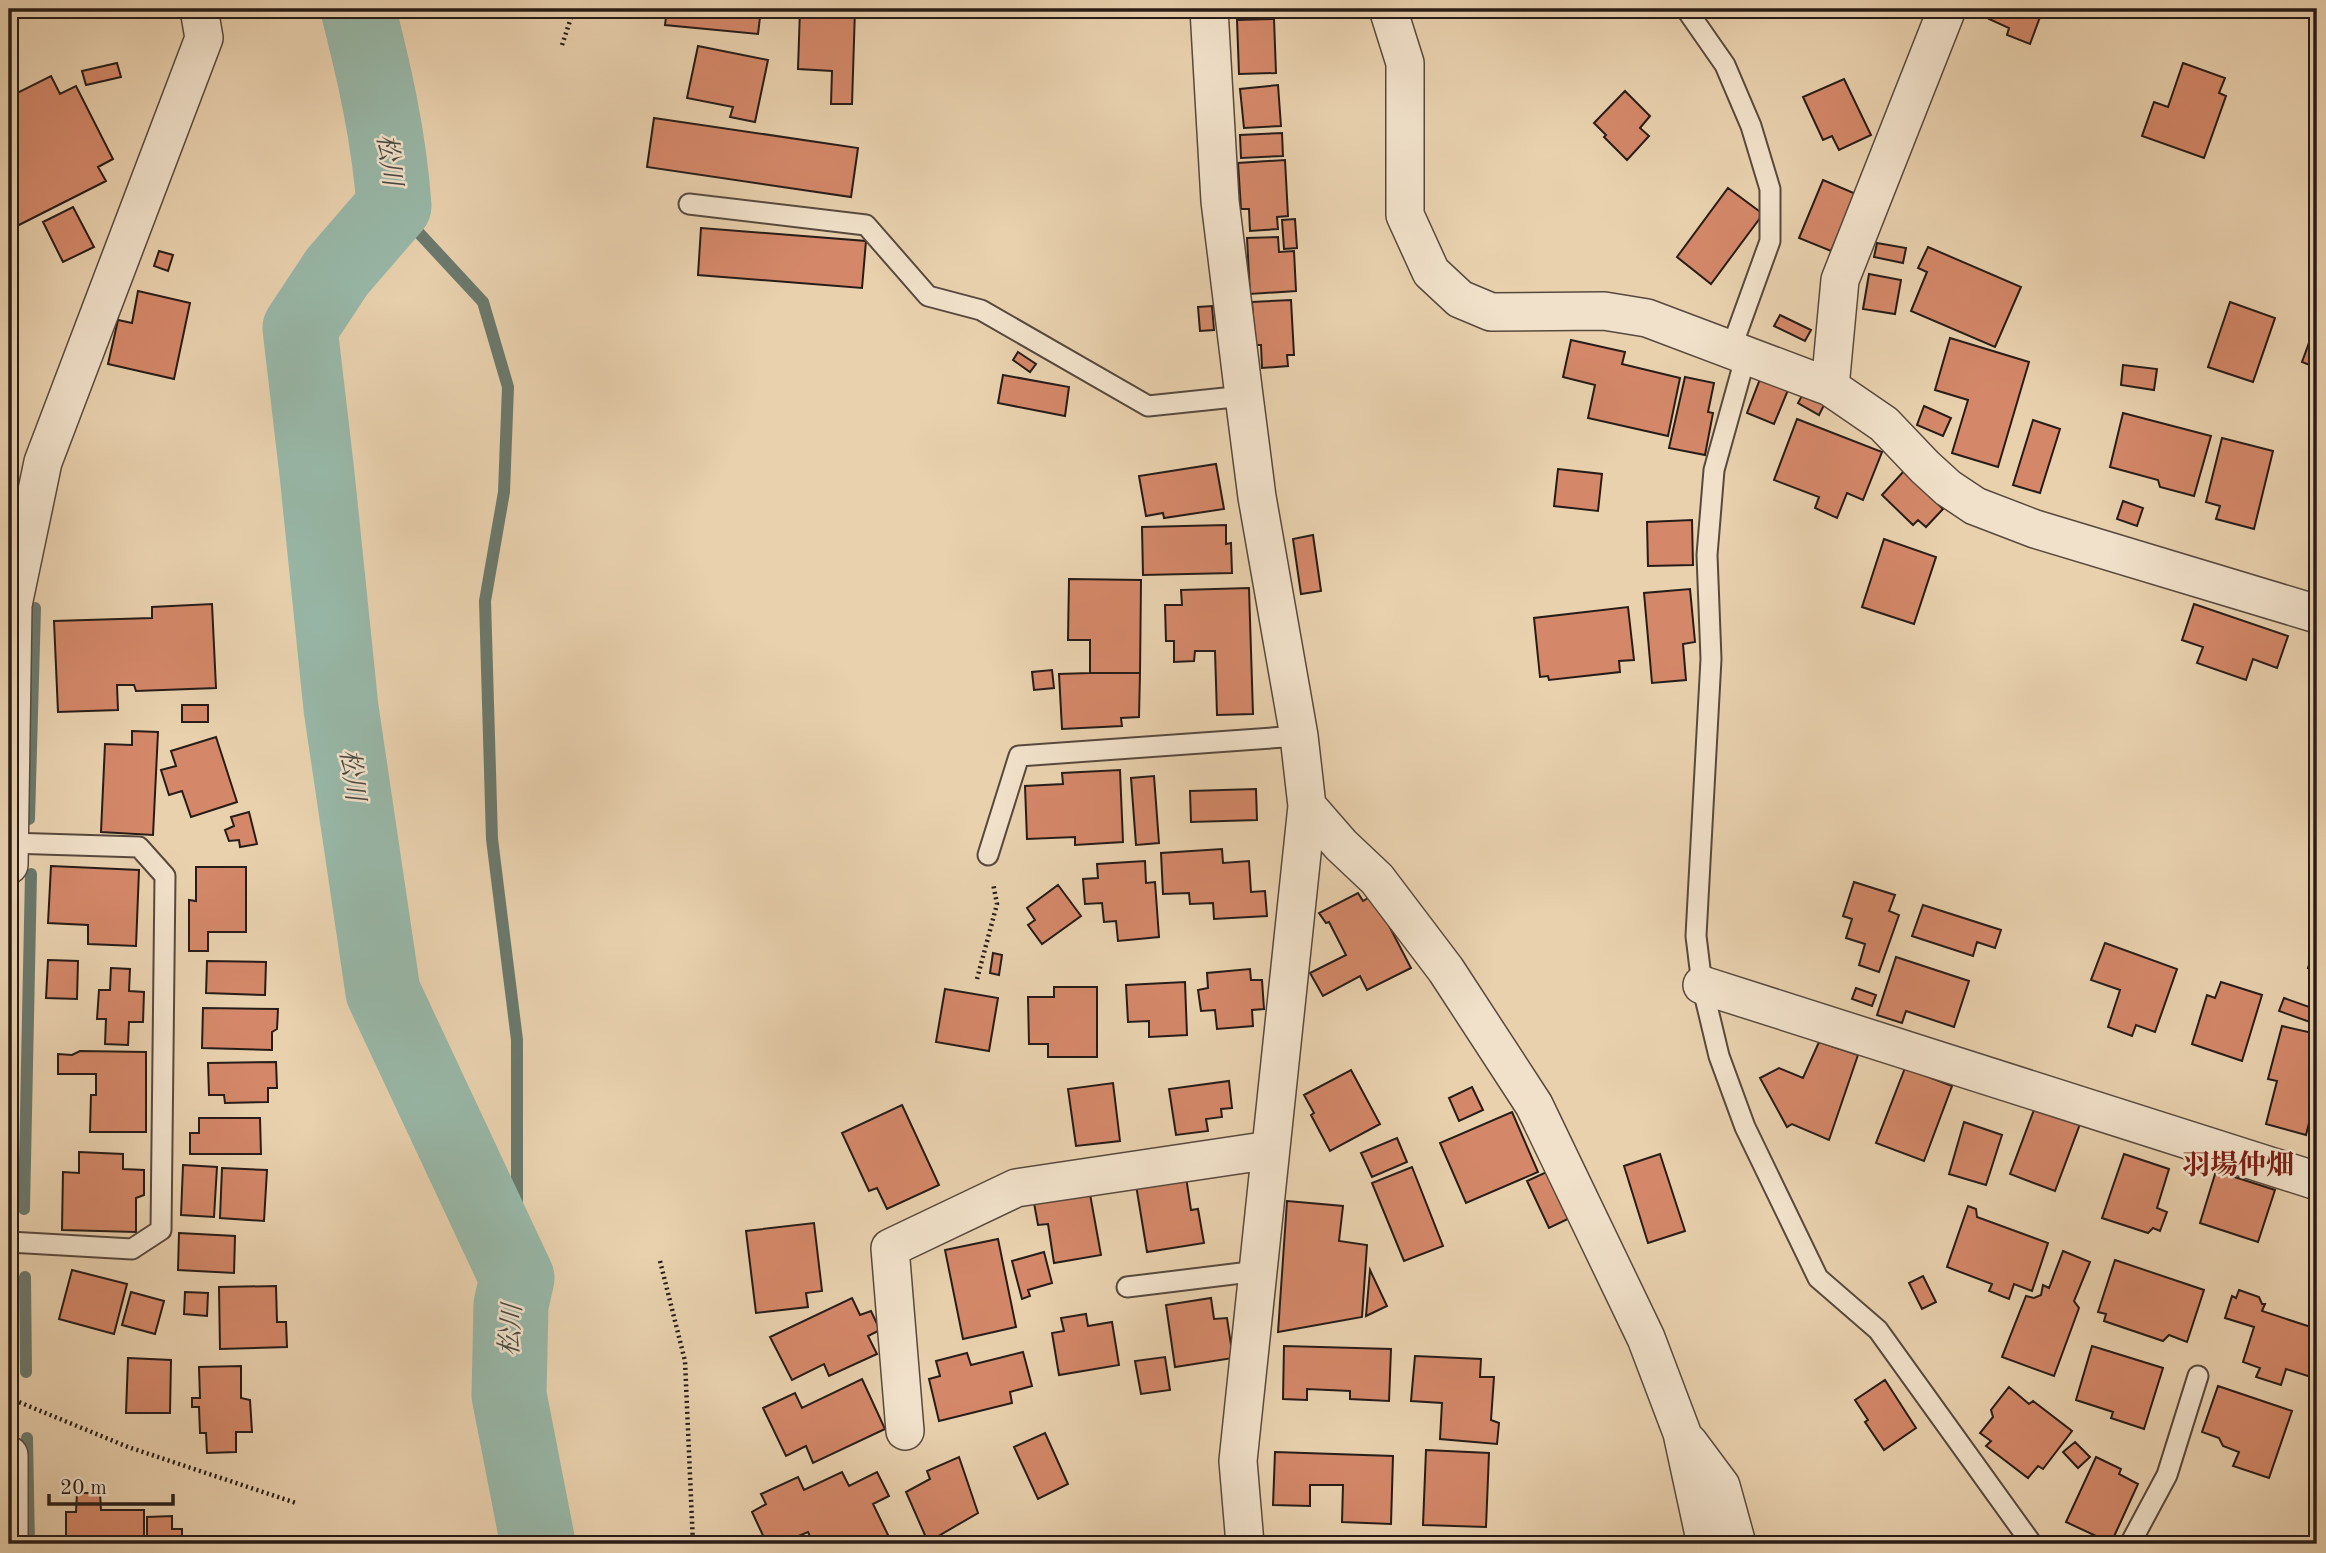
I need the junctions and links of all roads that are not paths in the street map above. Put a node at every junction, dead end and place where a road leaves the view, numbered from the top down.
1 (199, 9) edge
2 (1209, 9) edge
3 (1388, 9) edge
4 (1686, 9) edge
5 (1947, 9) edge
6 (689, 204) dead end
7 (1738, 352) junction
8 (1830, 387) junction
9 (1244, 396) junction
10 (11, 604) edge
11 (2317, 614) edge
12 (1299, 736) junction
13 (1307, 807) junction
14 (9, 843) edge
15 (988, 855) road end
16 (9, 865) edge
17 (1702, 985) junction
18 (1270, 1150) junction
19 (2317, 1181) edge
20 (9, 1242) edge
21 (1258, 1270) junction
22 (1127, 1287) dead end
23 (2198, 1376) dead end
24 (905, 1430) dead end
25 (1682, 1433) junction
26 (9, 1455) edge
27 (9, 1544) edge
28 (1245, 1544) edge
29 (1706, 1544) edge
30 (1737, 1544) edge
31 (2032, 1544) edge
32 (2130, 1544) edge

1 - 10 street
2 - 9 street
3 - 7 street
4 - 7 lane
5 - 8 street
6 - 9 lane
7 - 8 street
7 - 17 lane
8 - 11 street
9 - 12 street
10 - 14 street
12 - 13 street
12 - 15 lane
13 - 18 street
13 - 25 street
14 - 16 street
14 - 20 lane
17 - 19 street
17 - 31 lane
18 - 21 street
18 - 24 street
21 - 22 lane
21 - 28 street
23 - 32 lane
25 - 29 street
25 - 30 street
26 - 27 street

